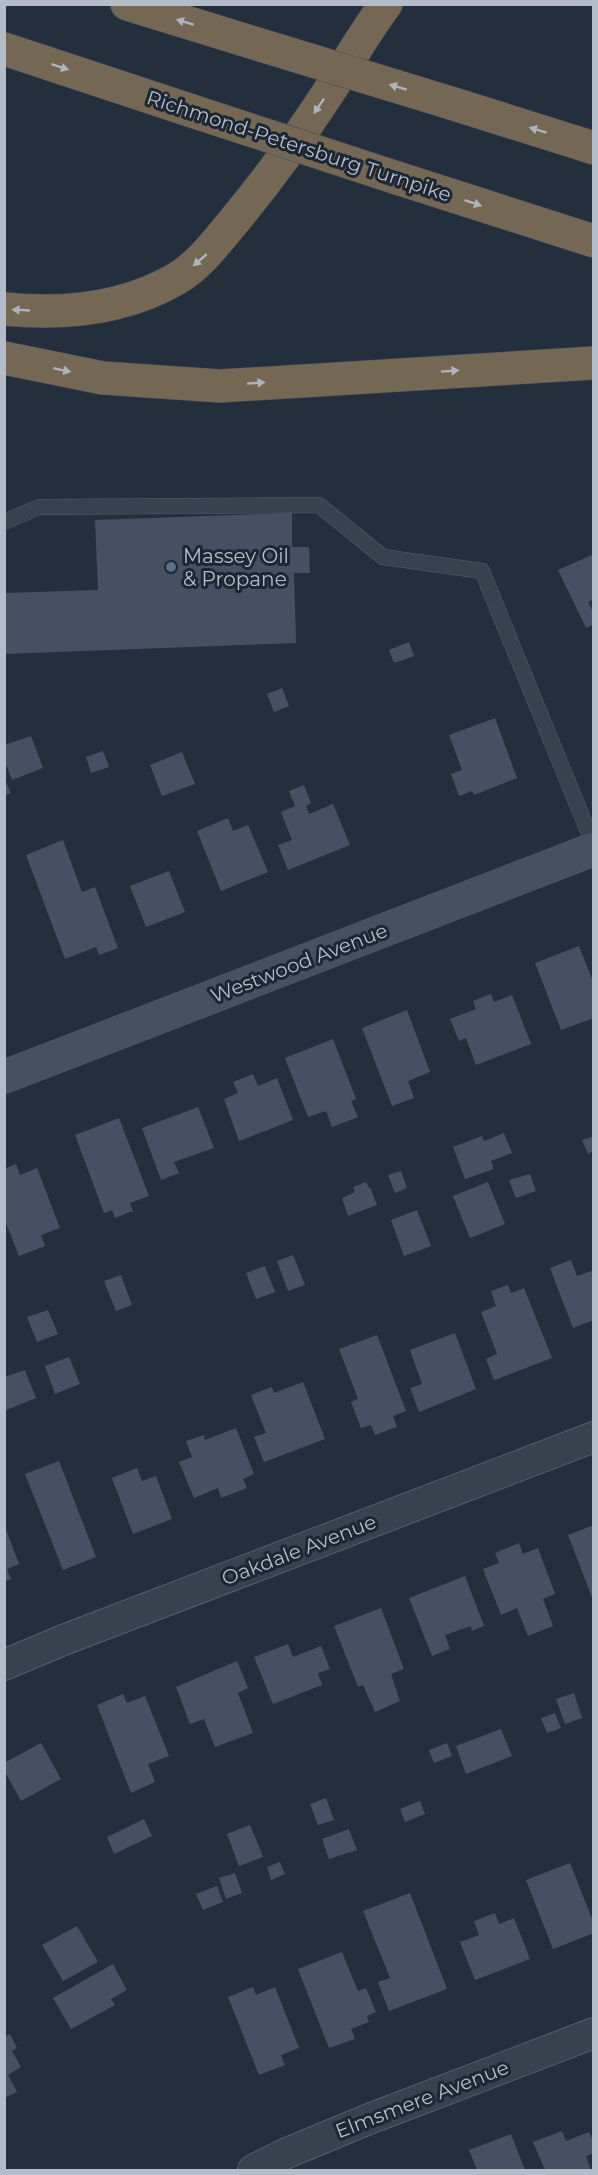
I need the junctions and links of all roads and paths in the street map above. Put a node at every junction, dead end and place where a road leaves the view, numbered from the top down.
1 (127, 4) edge
2 (386, 4) edge
3 (4, 49) edge
4 (594, 148) edge
5 (594, 241) edge
6 (4, 309) edge
7 (4, 358) edge
8 (594, 363) edge
9 (4, 522) edge
10 (594, 848) edge
11 (4, 1077) edge
12 (594, 1437) edge
13 (4, 1665) edge
14 (594, 2033) edge
15 (253, 2170) edge

4 -> 1 highway, bridge
2 -> 6 highway
3 -> 5 highway, Richmond-Petersburg Turnpike, bridge
7 -> 8 highway
9 - 10 lane
10 - 11 main road, Westwood Avenue
12 - 13 street, Oakdale Avenue
14 - 15 street, Elmsmere Avenue

